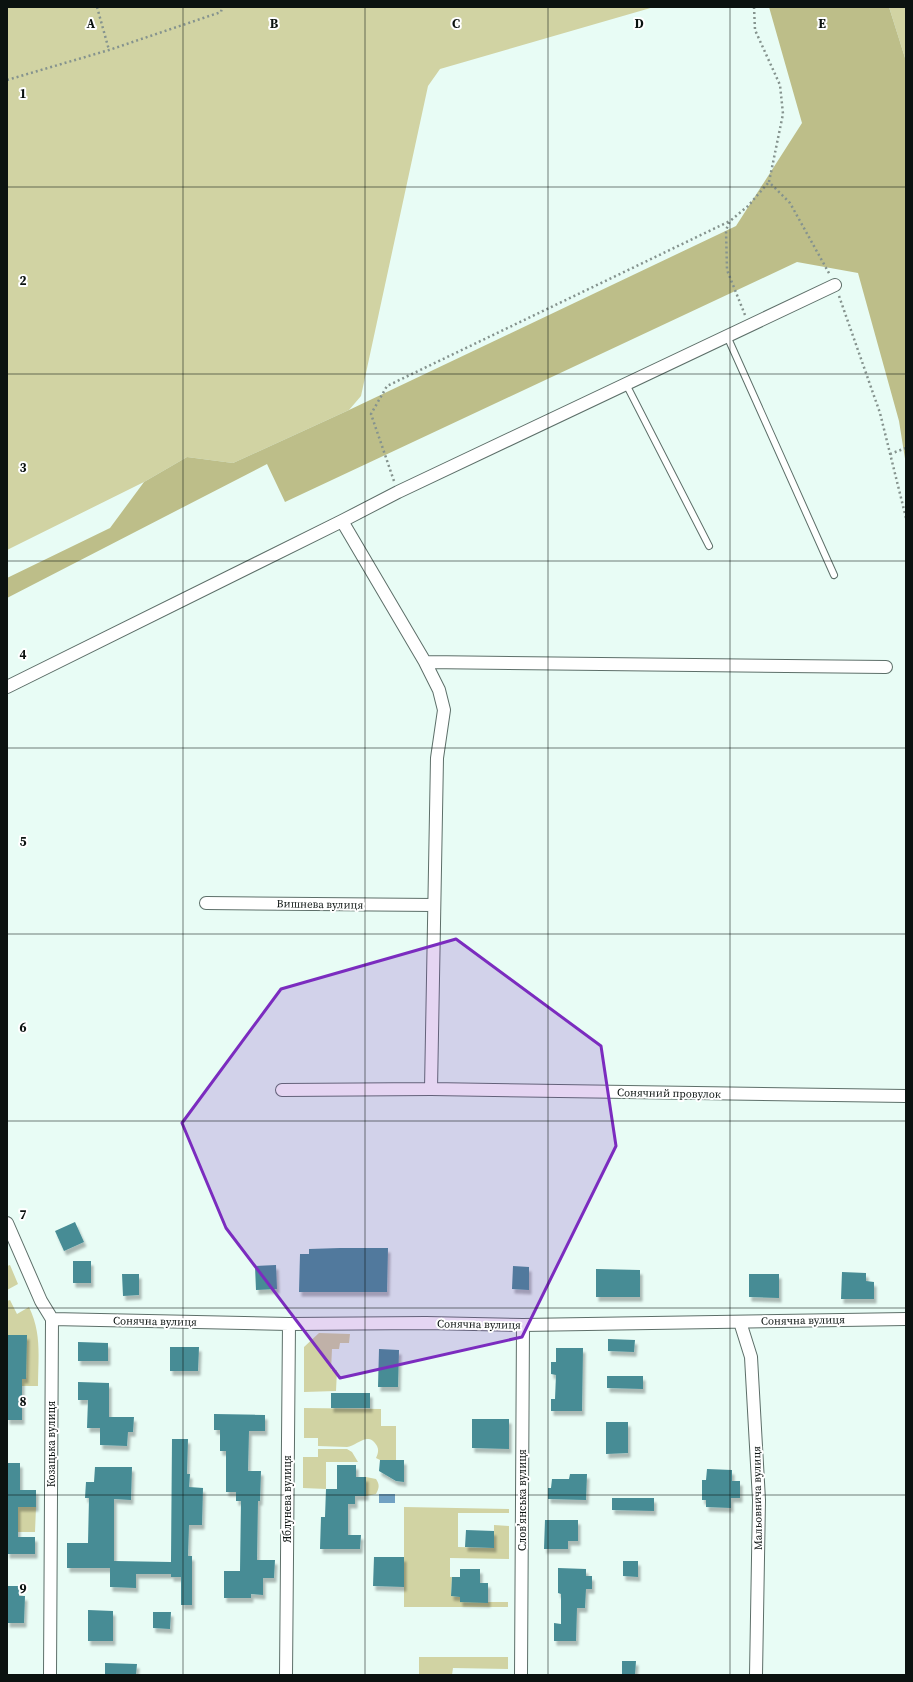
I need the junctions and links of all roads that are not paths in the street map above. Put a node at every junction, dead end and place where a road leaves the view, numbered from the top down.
1 (835, 285) road end
2 (727, 336) junction
3 (626, 384) junction
4 (342, 521) junction
5 (709, 546) dead end
6 (834, 575) dead end
7 (425, 662) junction
8 (886, 667) dead end
9 (7, 686) edge
10 (206, 903) dead end
11 (434, 906) junction
12 (431, 1089) junction
13 (282, 1090) dead end
14 (906, 1096) edge
15 (7, 1223) edge
16 (52, 1319) junction
17 (906, 1319) edge
18 (740, 1322) junction
19 (289, 1324) junction
20 (523, 1325) junction
21 (50, 1675) edge
22 (286, 1675) edge
23 (521, 1675) edge
24 (756, 1675) edge

1 - 2 street
2 - 3 street
2 - 6 lane
3 - 4 street
3 - 5 lane
4 - 7 street
4 - 9 street
7 - 8 street
7 - 11 street
10 - 11 street, Вишнева вулиця
11 - 12 street
12 - 13 street, Сонячний провулок
12 - 14 street, Сонячний провулок
15 - 16 street
16 - 19 street, Сонячна вулиця
16 - 21 street, Козацька вулиця
17 - 18 street, Сонячна вулиця
18 - 20 street, Сонячна вулиця
18 - 24 street, Мальовнича вулиця
19 - 20 street, Сонячна вулиця
19 - 22 street, Яблунева вулиця
20 - 23 street, Словʼянська вулиця

